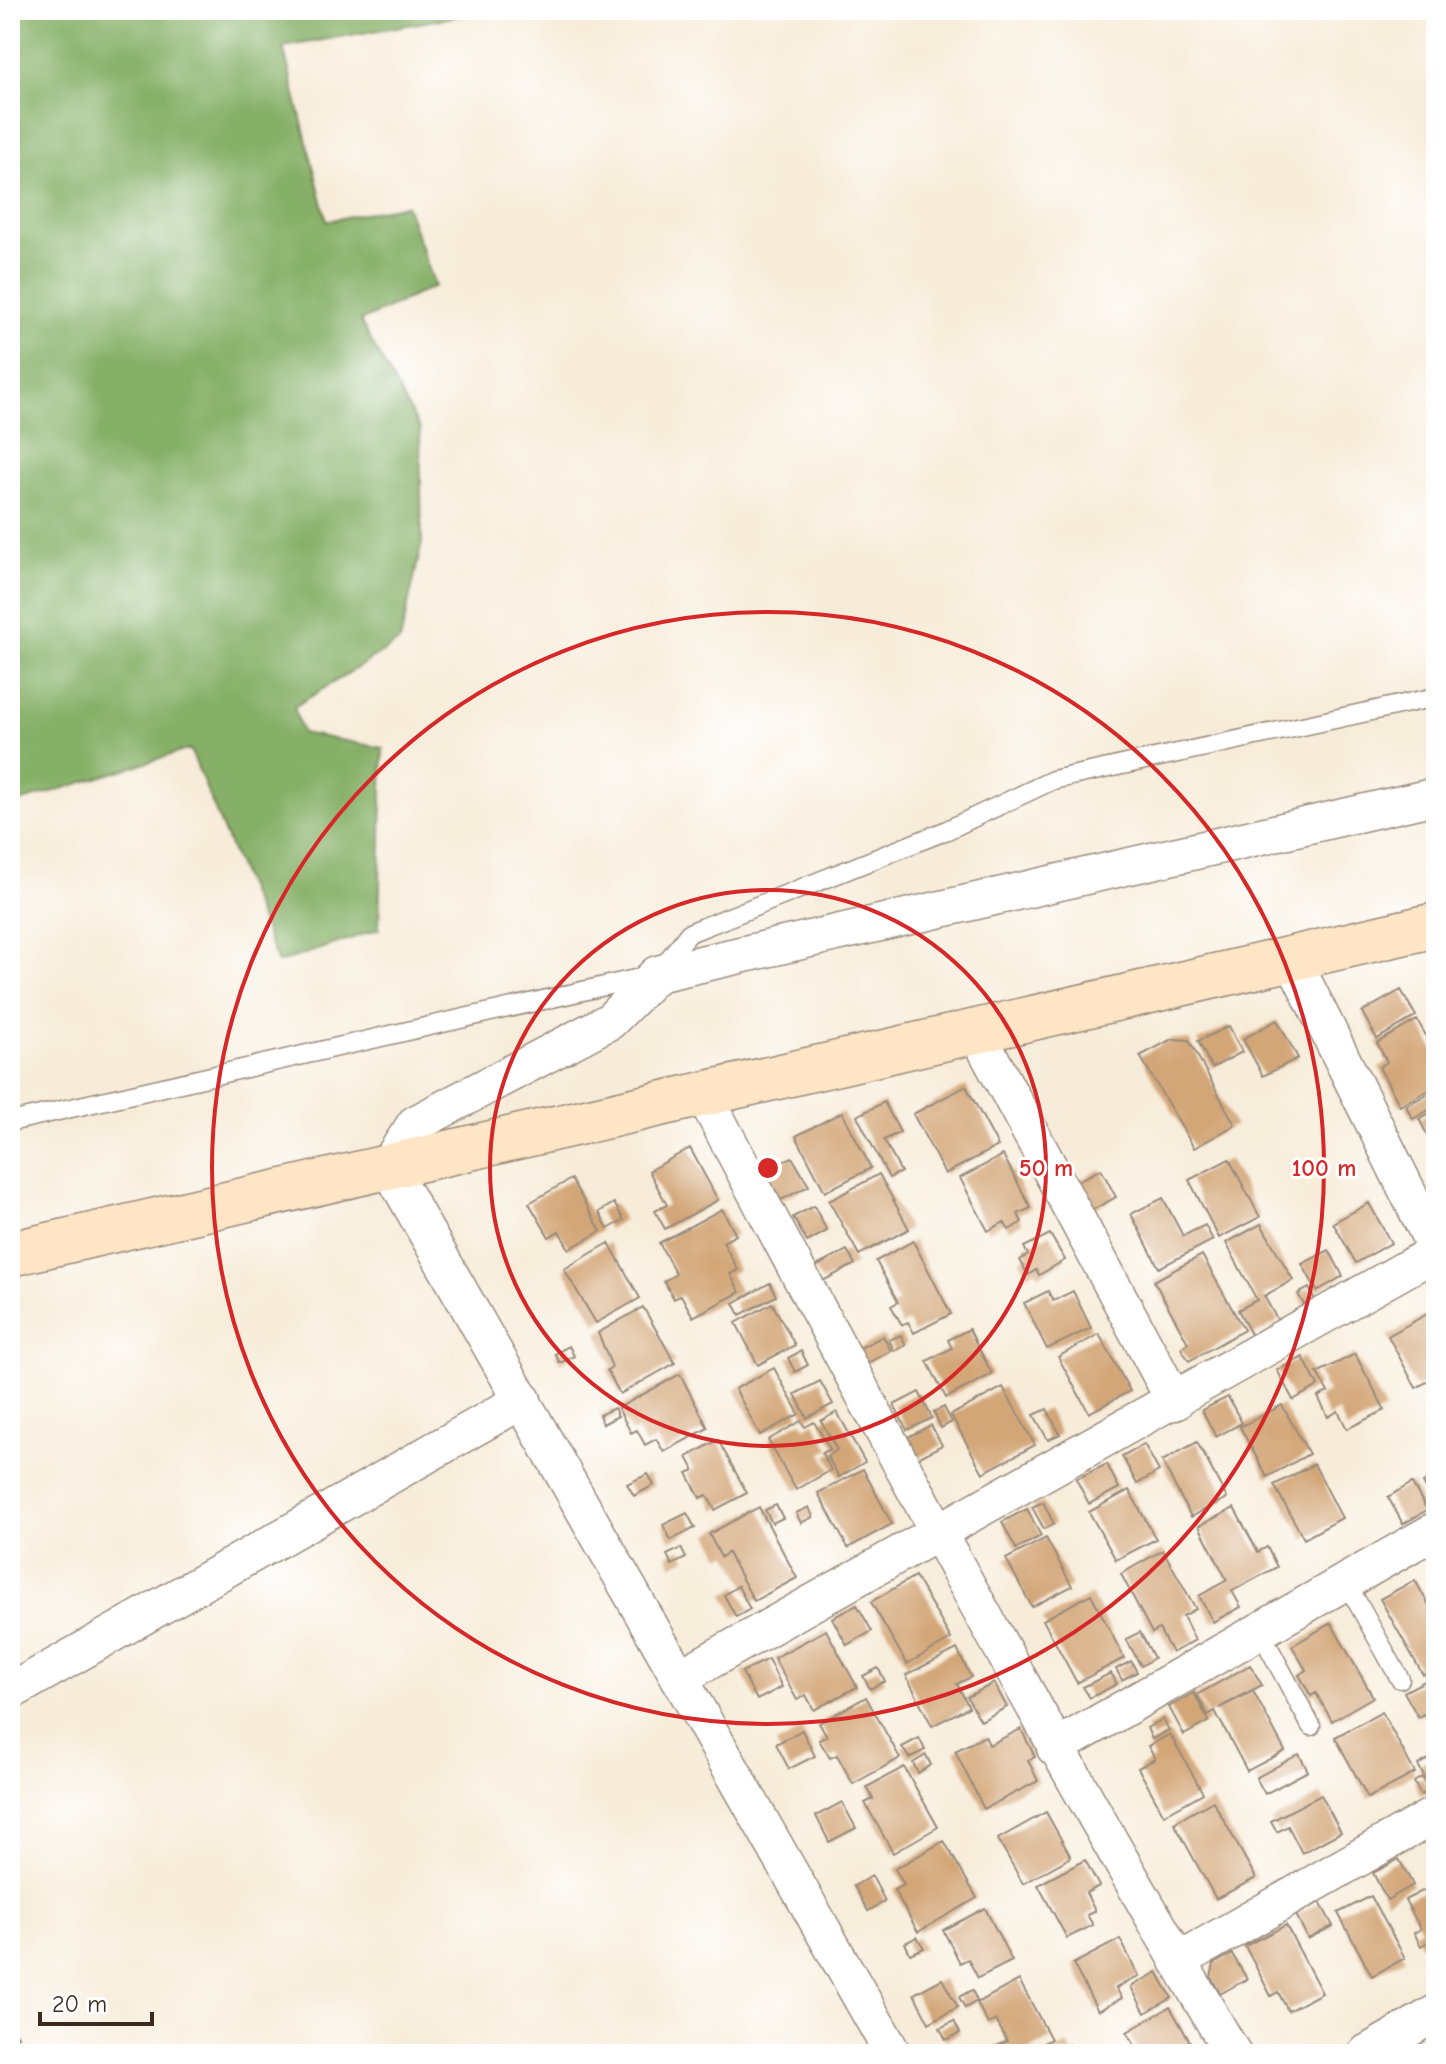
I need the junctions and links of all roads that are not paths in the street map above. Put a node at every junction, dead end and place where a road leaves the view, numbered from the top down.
1 (1436, 697) edge
2 (1436, 796) edge
3 (1436, 925) edge
4 (1293, 960) junction
5 (657, 974) junction
6 (976, 1031) junction
7 (704, 1095) junction
8 (10, 1122) edge
9 (388, 1165) junction
10 (1436, 1251) edge
11 (10, 1254) edge
12 (523, 1400) junction
13 (1175, 1402) junction
14 (936, 1533) junction
15 (1435, 1533) edge
16 (1346, 1582) junction
17 (1260, 1631) junction
18 (679, 1678) junction
19 (1400, 1679) dead end
20 (10, 1692) edge
21 (1311, 1726) dead end
22 (1055, 1748) junction
23 (1436, 1814) edge
24 (1178, 1961) junction
25 (1436, 2013) edge
26 (893, 2054) edge
27 (1233, 2054) edge
28 (1365, 2054) edge

1 - 5 lane
2 - 5 street
3 - 4 street
4 - 6 street
4 - 10 street
5 - 8 lane
5 - 9 street
6 - 7 street
6 - 13 street
7 - 9 street
7 - 14 street
9 - 11 street
9 - 12 street
10 - 13 street
12 - 18 street
12 - 20 street
13 - 14 street
14 - 18 street
14 - 22 street
15 - 16 street
16 - 17 street
16 - 19 lane
17 - 21 lane
17 - 22 street
18 - 26 street
22 - 24 street
23 - 24 street
24 - 27 street
25 - 28 street

